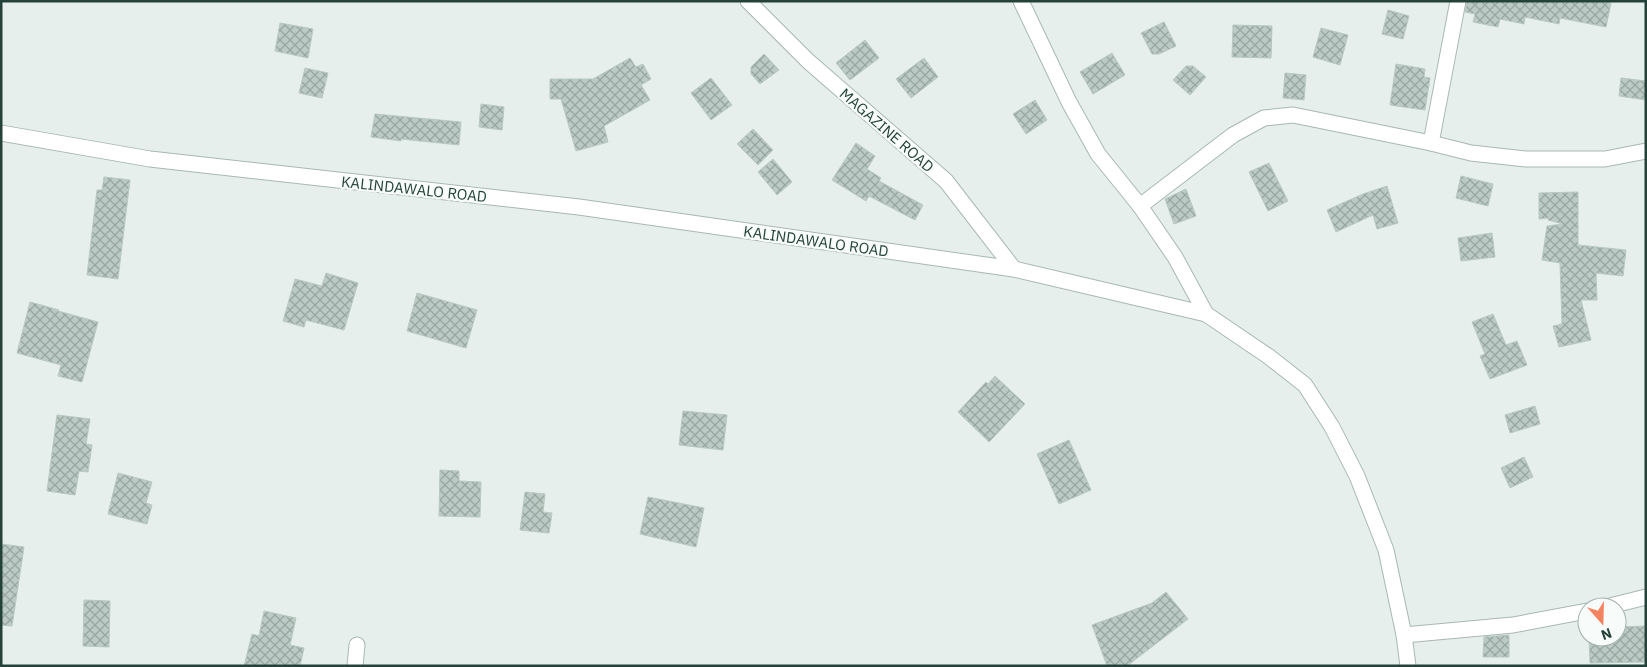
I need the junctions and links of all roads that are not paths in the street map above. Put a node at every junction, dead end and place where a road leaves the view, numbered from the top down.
1 (748, 1) edge
2 (1021, 1) edge
3 (1458, 1) edge
4 (1, 133) edge
5 (1431, 143) junction
6 (1646, 152) edge
7 (1140, 206) junction
8 (1014, 269) junction
9 (1206, 314) junction
10 (1646, 597) edge
11 (1627, 602) edge
12 (1577, 613) edge
13 (1404, 635) junction
14 (357, 645) dead end
15 (355, 666) edge
16 (1408, 666) edge

1 - 8 street, MAGAZINE ROAD
2 - 7 street
3 - 5 street
4 - 8 street, KALINDAWALO ROAD
5 - 6 street
5 - 7 street
7 - 9 street
8 - 9 street, KALINDAWALO ROAD
9 - 13 street, KALINDAWALO ROAD
10 - 11 street
12 - 13 street
13 - 16 street, KALINDAWALO ROAD
14 - 15 street

